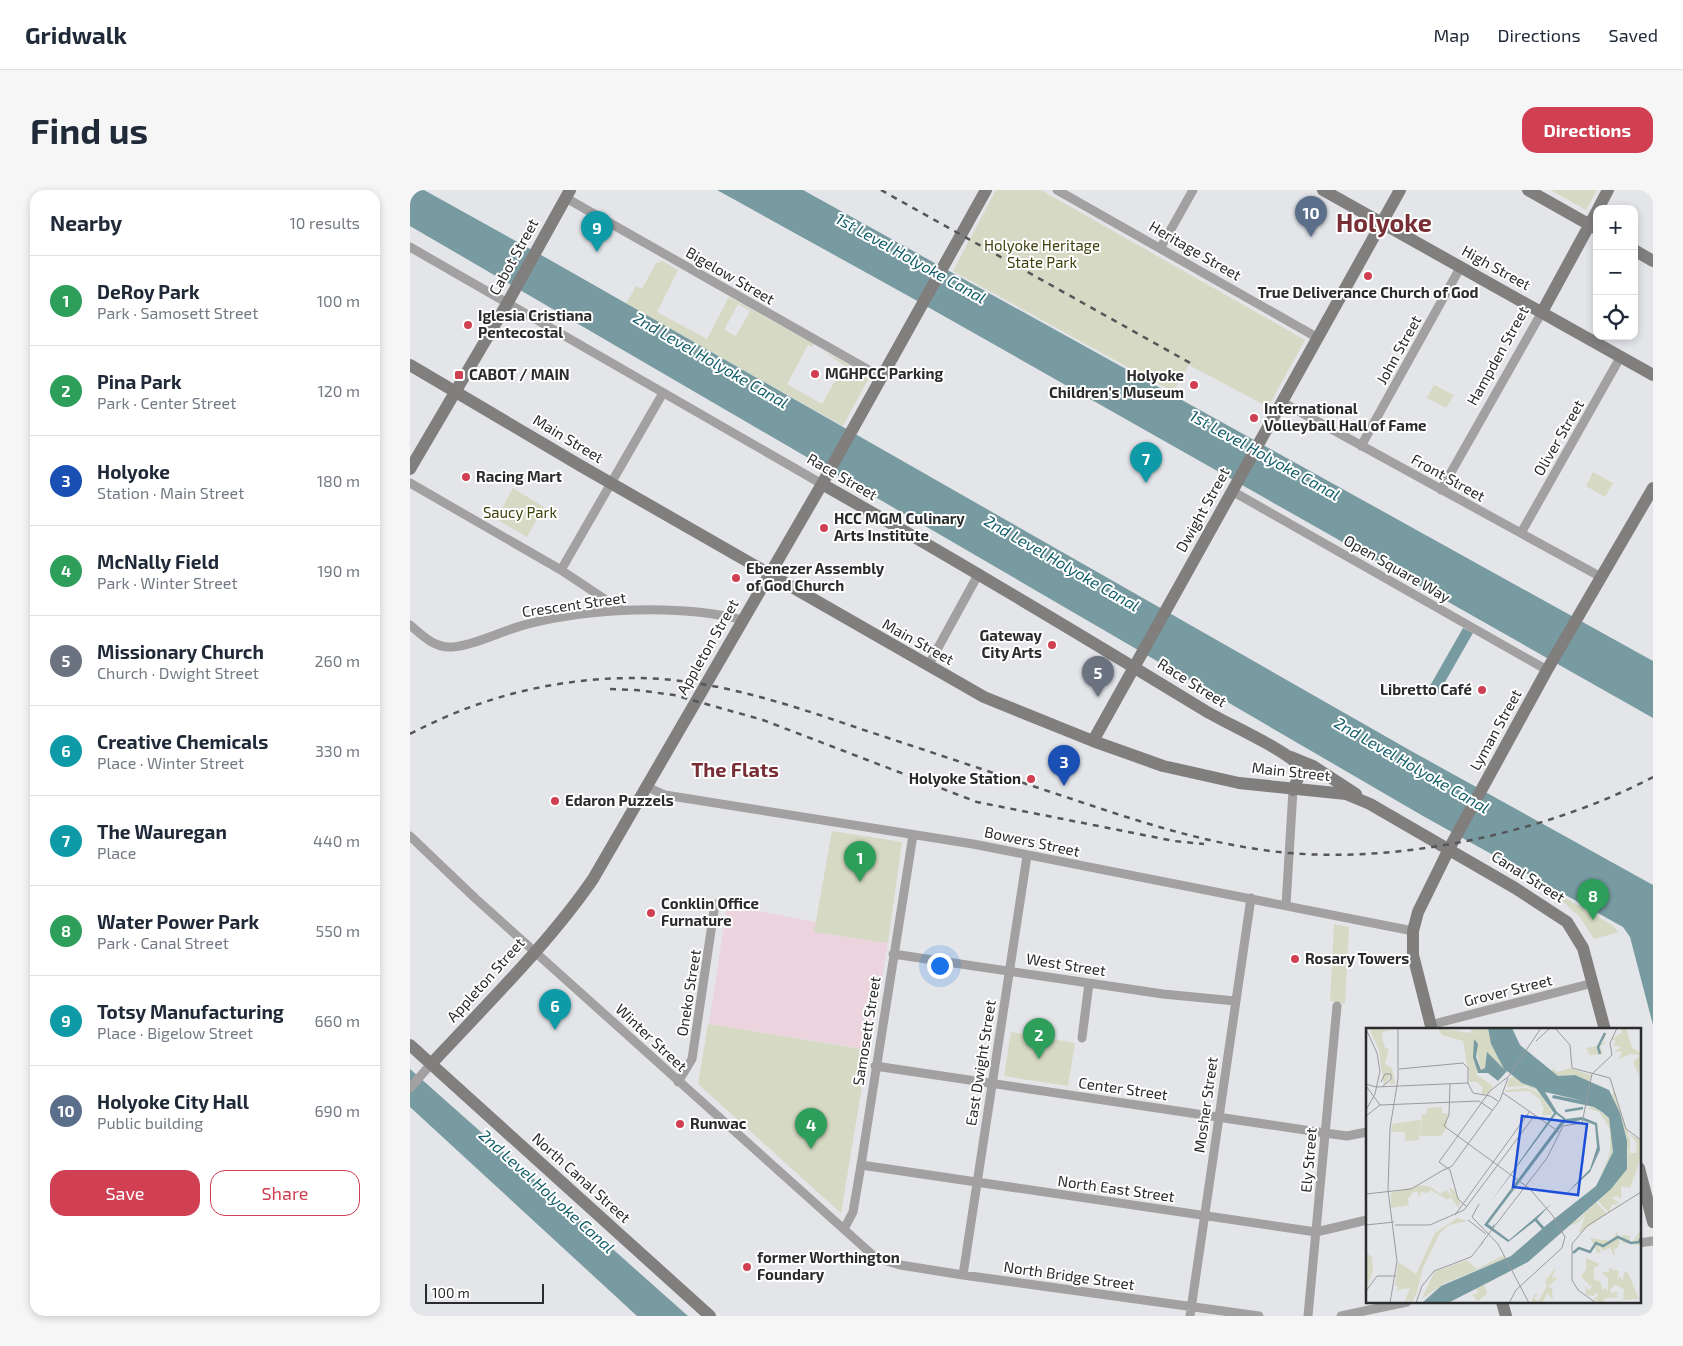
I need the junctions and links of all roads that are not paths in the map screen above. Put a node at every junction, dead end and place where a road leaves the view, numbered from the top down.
1 (986, 190) edge
2 (1057, 190) edge
3 (1193, 190) edge
4 (1323, 190) edge
5 (1400, 190) edge
6 (1528, 190) edge
7 (1608, 190) edge
8 (568, 194) edge
9 (1600, 205) edge
10 (1382, 223) junction
11 (1593, 227) edge
12 (410, 247) edge
13 (1161, 247) junction
14 (1638, 252) edge
15 (1653, 261) edge
16 (1460, 268) junction
17 (509, 300) junction
18 (1542, 312) junction
19 (1318, 338) junction
20 (1621, 356) junction
21 (410, 365) edge
22 (1653, 375) edge
23 (882, 377) junction
24 (455, 391) junction
25 (663, 392) junction
26 (1282, 402) junction
27 (1361, 446) junction
28 (410, 469) edge
29 (410, 483) edge
30 (611, 483) junction
31 (822, 484) junction
32 (1234, 489) junction
33 (1653, 489) edge
34 (1441, 490) junction
35 (1521, 533) junction
36 (561, 570) junction
37 (769, 574) junction
38 (979, 574) junction
39 (1601, 577) junction
40 (621, 610) junction
41 (743, 620) junction
42 (410, 625) edge
43 (1138, 662) junction
44 (928, 666) junction
45 (1549, 668) junction
46 (1093, 741) junction
47 (1283, 753) junction
48 (646, 786) junction
49 (1293, 790) junction
50 (1370, 804) junction
51 (913, 835) junction
52 (410, 836) edge
53 (1452, 843) junction
54 (1027, 856) junction
55 (1251, 898) junction
56 (716, 904) dead end
57 (1286, 904) junction
58 (1413, 931) junction
59 (535, 950) junction
60 (893, 954) junction
61 (1010, 971) junction
62 (1089, 983) junction
63 (1593, 983) junction
64 (1235, 1001) junction
65 (1337, 1006) dead end
66 (1431, 1027) edge
67 (1604, 1028) edge
68 (1082, 1038) dead end
69 (410, 1044) edge
70 (875, 1066) junction
71 (428, 1067) junction
72 (678, 1082) junction
73 (992, 1085) junction
74 (410, 1088) edge
75 (1218, 1116) junction
76 (1366, 1132) edge
77 (1325, 1133) junction
78 (861, 1165) junction
79 (1640, 1171) edge
80 (977, 1183) junction
81 (1651, 1207) edge
82 (1204, 1216) junction
83 (1366, 1220) edge
84 (1653, 1222) edge
85 (844, 1229) junction
86 (1316, 1232) junction
87 (1653, 1241) edge
88 (1640, 1244) edge
89 (876, 1258) joint
90 (963, 1275) junction
91 (1397, 1304) edge
92 (1190, 1312) edge
93 (710, 1316) edge
94 (1259, 1316) edge
95 (1308, 1316) edge
96 (1340, 1316) edge

1 - 23 street, Appleton Street
2 - 13 street, Heritage Street
3 - 13 street
4 - 10 street, High Street
5 - 10 street, Dwight Street
6 - 11 street
7 - 9 street, Hampden Street
8 - 17 street, Cabot Street
8 - 23 street, Bigelow Street
10 - 16 street, High Street
10 - 19 street, Dwight Street
11 - 18 street, Hampden Street
12 - 17 street, Race Street
13 - 19 street, Heritage Street
14 - 15 street
16 - 18 street, High Street
16 - 27 street, John Street
17 - 24 street, Cabot Street
17 - 25 street, Race Street
18 - 20 street, High Street
18 - 34 street, Hampden Street
19 - 26 street, Dwight Street
20 - 22 street, High Street
20 - 35 street, Oliver Street
21 - 24 street, Main Street
23 - 31 street, Appleton Street
24 - 28 street, Cabot Street
24 - 30 street, Main Street
25 - 30 street
25 - 31 street, Race Street
26 - 27 street, Front Street
26 - 32 street, Dwight Street
27 - 34 street, Front Street
29 - 36 street
30 - 36 street
30 - 37 street, Main Street
31 - 37 street, Appleton Street
31 - 38 street, Race Street
32 - 43 street, Dwight Street
32 - 45 street, Open Square Way
33 - 39 street, Lyman Street
34 - 35 street, Front Street
35 - 39 street, Front Street
36 - 40 street
37 - 41 street, Appleton Street
37 - 44 street, Main Street
38 - 43 street, Race Street
38 - 44 street
39 - 45 street, Lyman Street
40 - 41 street, Crescent Street
40 - 42 street, Crescent Street
41 - 48 street, Appleton Street
43 - 46 street, Dwight Street
43 - 47 street, Race Street
44 - 46 street, Main Street
45 - 53 street, Lyman Street
46 - 49 street, Main Street
47 - 49 street, Race Street
47 - 50 street, Race Street
48 - 51 street, Bowers Street
48 - 59 street, Appleton Street
49 - 50 street, Main Street
49 - 57 street
50 - 53 street, Main Street
51 - 54 street, Bowers Street
51 - 60 street, Samosett Street
52 - 59 street, Winter Street
53 - 58 street, Lyman Street
53 - 63 street, Canal Street
54 - 55 street, Bowers Street
54 - 61 street, East Dwight Street
55 - 57 street, Bowers Street
55 - 64 street, Mosher Street
56 - 72 street, Oneko Street
57 - 58 street, Bowers Street
58 - 66 street, Lyman Street
59 - 71 street, Appleton Street
59 - 72 street, Winter Street
60 - 61 street, West Street
60 - 70 street, Samosett Street
61 - 62 street, West Street
61 - 73 street, East Dwight Street
62 - 64 street, West Street
62 - 68 street
63 - 66 street, Grover Street
63 - 67 street, Canal Street
64 - 75 street, Mosher Street
65 - 77 street, Ely Street
69 - 71 street, North Canal Street
70 - 73 street, Center Street
70 - 78 street, Samosett Street
71 - 74 street, Appleton Street
71 - 93 street, North Canal Street
72 - 85 street, Winter Street
73 - 75 street, Center Street
73 - 80 street, East Dwight Street
75 - 77 street, Center Street
75 - 82 street, Mosher Street
76 - 77 street, Center Street
77 - 86 street, Ely Street
78 - 80 street, North East Street
78 - 85 street, Samosett Street
79 - 81 street
80 - 82 street, North East Street
80 - 90 street, East Dwight Street
81 - 84 street
82 - 86 street, North East Street
82 - 92 street, Mosher Street
83 - 86 street, North East Street
85 - 89 street, Winter Street
86 - 95 street, Ely Street
87 - 88 street
89 - 90 street, North Bridge Street
90 - 92 street, North Bridge Street
91 - 96 street
92 - 94 street, North Bridge Street

